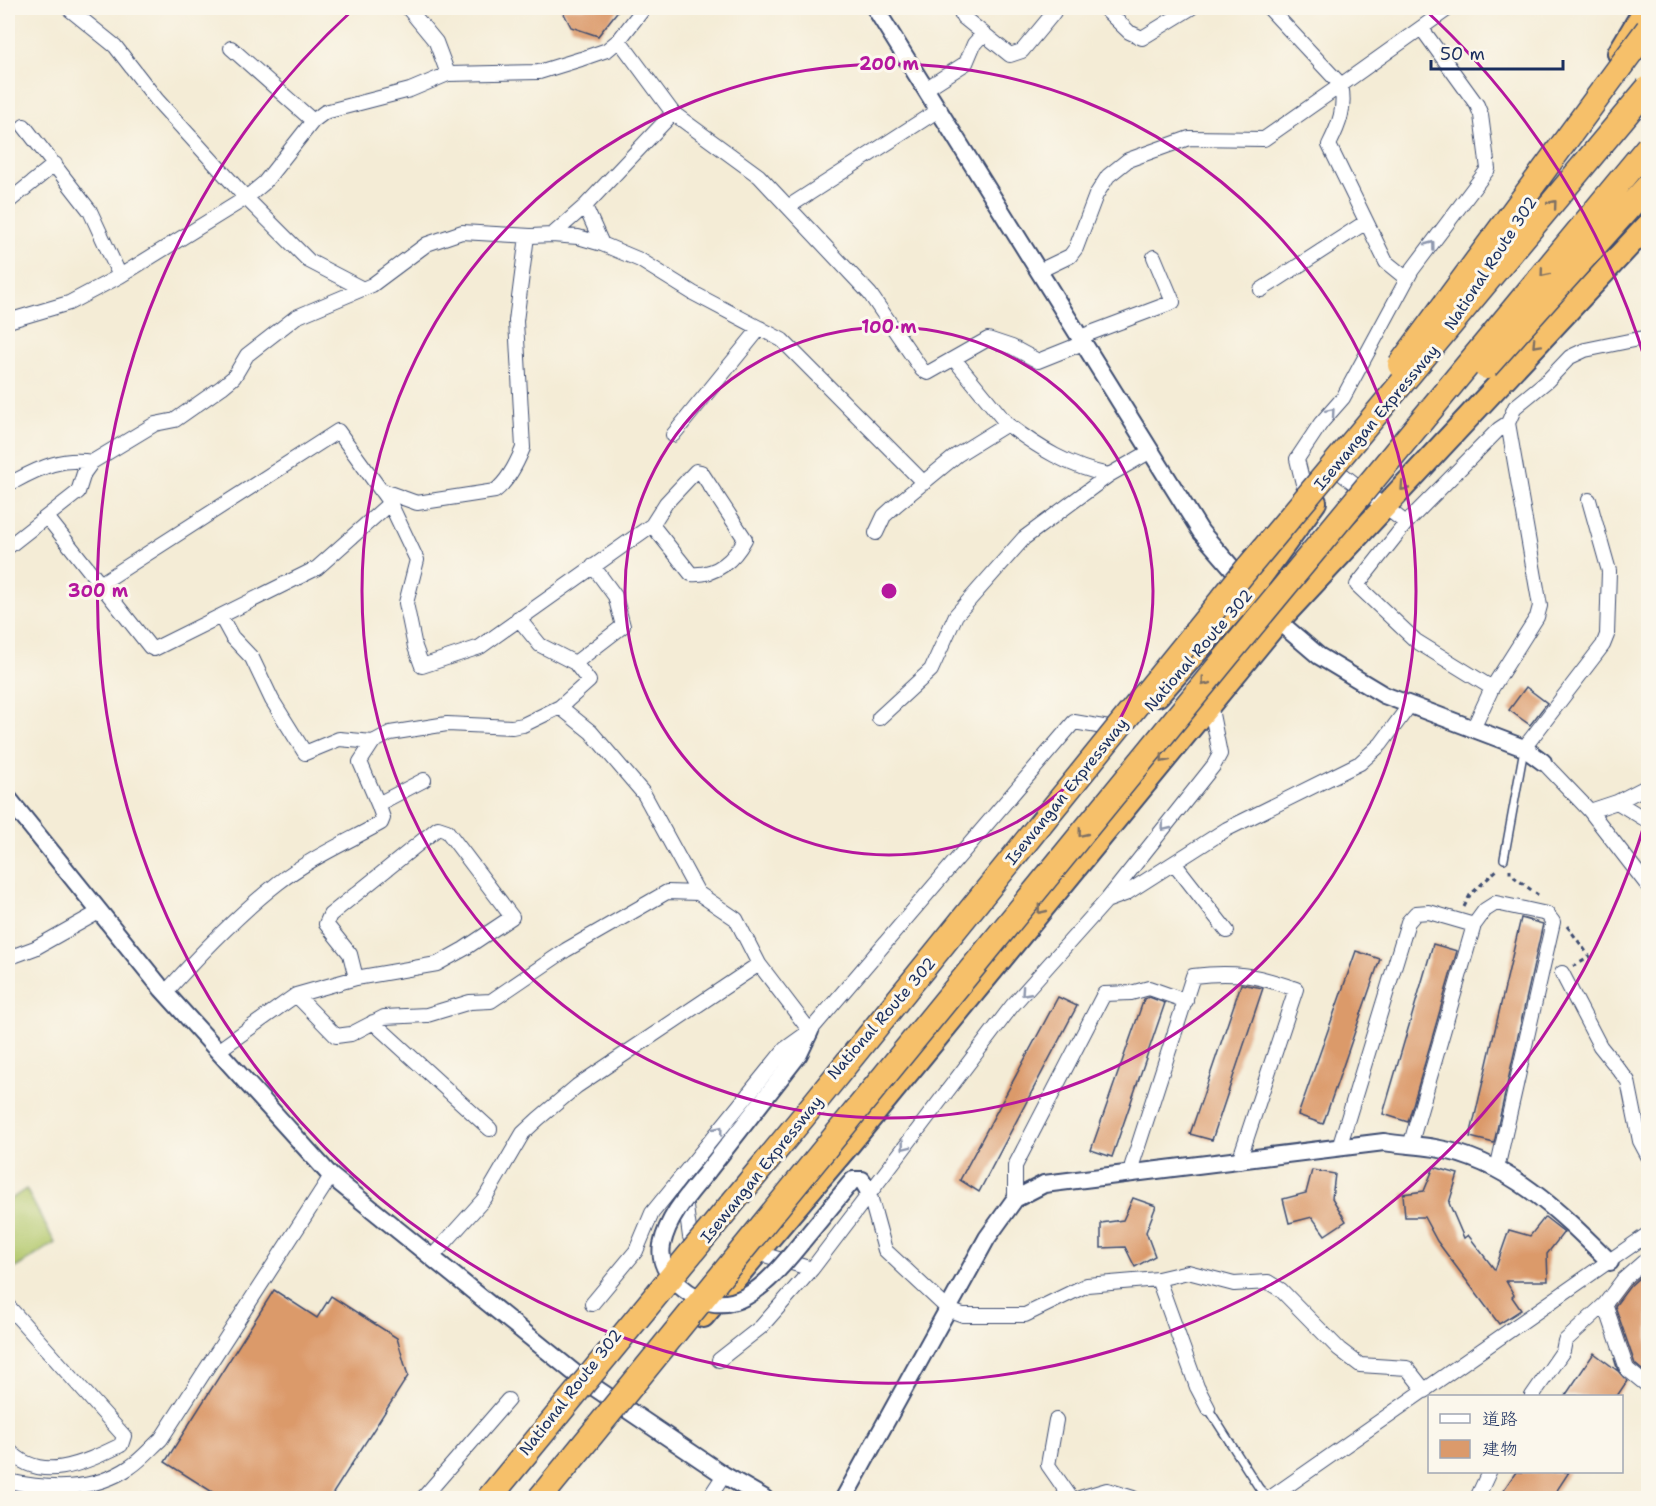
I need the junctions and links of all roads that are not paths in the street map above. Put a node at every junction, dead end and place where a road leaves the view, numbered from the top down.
1 (68, 8) edge
2 (408, 8) edge
3 (644, 8) edge
4 (875, 8) edge
5 (959, 8) edge
6 (1048, 8) edge
7 (1104, 8) edge
8 (1191, 8) edge
9 (1269, 8) edge
10 (1449, 8) edge
11 (1646, 8) edge
12 (1422, 29) junction
13 (1648, 29) edge
14 (983, 34) junction
15 (619, 40) junction
16 (231, 48) dead end
17 (448, 74) junction
18 (1341, 85) junction
19 (927, 88) junction
20 (1648, 88) edge
21 (940, 109) junction
22 (674, 112) junction
23 (313, 121) junction
24 (24, 126) dead end
25 (1648, 147) edge
26 (55, 164) junction
27 (1648, 186) edge
28 (246, 198) junction
29 (8, 202) edge
30 (585, 206) junction
31 (788, 207) junction
32 (1366, 222) junction
33 (1648, 225) edge
34 (552, 235) junction
35 (527, 236) junction
36 (602, 244) junction
37 (1154, 257) dead end
38 (1041, 270) junction
39 (120, 276) junction
40 (1407, 279) junction
41 (361, 288) junction
42 (1261, 290) dead end
43 (8, 321) edge
44 (760, 328) junction
45 (1648, 337) edge
46 (1081, 340) junction
47 (954, 359) junction
48 (1508, 423) junction
49 (1007, 424) junction
50 (673, 435) dead end
51 (1150, 451) junction
52 (92, 462) junction
53 (1338, 471) junction
54 (1108, 476) junction
55 (8, 479) edge
56 (924, 483) junction
57 (380, 489) junction
58 (1589, 500) dead end
59 (390, 503) junction
60 (1386, 508) junction
61 (1310, 511) junction
62 (47, 517) junction
63 (1406, 523) junction
64 (652, 525) junction
65 (876, 533) dead end
66 (8, 546) edge
67 (592, 566) junction
68 (1246, 583) junction
69 (100, 584) junction
70 (221, 616) junction
71 (518, 618) junction
72 (1278, 621) junction
73 (1227, 656) junction
74 (574, 663) junction
75 (1492, 688) junction
76 (1210, 704) junction
77 (1408, 706) junction
78 (560, 707) junction
79 (879, 718) dead end
80 (1473, 729) junction
81 (1126, 731) junction
82 (373, 741) junction
83 (1524, 748) junction
84 (1543, 762) joint
85 (424, 780) dead end
86 (1648, 786) edge
87 (8, 798) edge
88 (1617, 802) junction
89 (378, 804) junction
90 (1590, 811) junction
91 (1648, 821) edge
92 (1504, 859) dead end
93 (1174, 863) junction
94 (1648, 886) edge
95 (698, 893) junction
96 (1106, 901) junction
97 (99, 912) junction
98 (1474, 925) junction
99 (1227, 931) dead end
100 (8, 958) edge
101 (759, 964) junction
102 (920, 971) junction
103 (1562, 973) dead end
104 (356, 978) junction
105 (166, 992) junction
106 (296, 995) junction
107 (1186, 1001) junction
108 (373, 1022) junction
109 (810, 1032) junction
110 (219, 1050) junction
111 (490, 1129) dead end
112 (1410, 1146) junction
113 (1339, 1148) junction
114 (1648, 1156) edge
115 (1239, 1161) junction
116 (1497, 1169) junction
117 (1134, 1173) junction
118 (682, 1175) junction
119 (331, 1176) junction
120 (868, 1192) junction
121 (1015, 1198) junction
122 (1648, 1234) edge
123 (690, 1237) junction
124 (758, 1253) junction
125 (431, 1258) junction
126 (1648, 1258) edge
127 (1610, 1262) junction
128 (812, 1269) junction
129 (1158, 1279) junction
130 (592, 1304) dead end
131 (1605, 1304) junction
132 (8, 1306) edge
133 (949, 1310) junction
134 (719, 1360) dead end
135 (582, 1379) junction
136 (1648, 1386) edge
137 (1425, 1392) junction
138 (1533, 1395) edge
139 (507, 1400) dead end
140 (624, 1408) junction
141 (1208, 1408) joint
142 (1056, 1420) dead end
143 (8, 1449) edge
144 (1489, 1473) edge
145 (724, 1475) junction
146 (8, 1481) edge
147 (423, 1498) edge
148 (487, 1498) edge
149 (540, 1498) edge
150 (549, 1498) edge
151 (709, 1498) edge
152 (764, 1498) edge
153 (844, 1498) edge
154 (1071, 1498) edge
155 (1080, 1498) edge
156 (1133, 1498) edge
157 (1270, 1498) edge
158 (1477, 1498) edge

1 - 28 street
2 - 17 street
3 - 15 street
4 - 19 street
5 - 14 street
6 - 14 street
7 - 8 street
9 - 18 street
10 - 12 street
11 - 53 highway, National Route 302, bridge
12 - 18 street
40 -> 12 street
13 - 68 highway, bridge
14 - 19 street
15 - 17 street
15 - 22 street
16 - 23 street
17 - 23 street
18 - 32 street
18 - 38 street
19 - 21 street
68 -> 20 highway, Isewangan Expressway, bridge
21 - 31 street
21 - 38 street
22 - 30 street
22 - 31 street
23 - 28 street
24 - 26 street
25 -> 73 highway, bridge
26 - 29 street
26 - 39 street
27 - 73 highway, bridge
28 - 39 street
28 - 41 street
30 - 34 street
30 - 36 street
31 - 47 street
32 - 40 street
32 - 42 street
33 -> 60 highway
34 - 35 street
34 - 36 street
35 - 41 street
35 - 57 street
36 - 44 street
37 - 46 street
38 - 46 street
39 - 43 street
61 -> 40 street
41 - 52 street
44 - 50 street
44 - 56 street
45 - 48 street
46 - 47 street
46 - 51 street
47 - 49 street
48 - 63 street
48 - 75 street
49 - 54 street
49 - 56 street
51 - 54 street
51 - 68 street
52 - 55 street
52 - 62 street
53 - 60 street
53 - 61 highway, National Route 302
54 - 79 street
56 - 65 street
57 - 59 street
57 - 69 street
58 - 83 street
59 - 70 street
59 - 71 street
60 - 63 street
60 - 72 highway
61 - 68 highway, National Route 302
62 - 66 street
62 - 69 street
63 - 75 street
64 - 64 street
64 - 67 street
67 - 71 street
67 - 74 street
68 - 72 street
68 - 81 highway, National Route 302
68 - 102 highway, Isewangan Expressway, bridge
69 - 70 street
70 - 82 street
71 - 74 street
72 - 76 highway
72 - 77 street
73 -> 149 highway, bridge
74 - 78 street
75 - 80 street
76 -> 96 street
76 -> 124 highway
77 - 80 street
77 - 93 street
78 - 82 street
78 - 95 street
80 - 83 street
81 - 102 highway, National Route 302
81 - 109 street
82 - 89 street
83 - 84 street
83 - 92 lane
84 - 90 street
85 - 89 street
86 - 88 street
87 - 97 street
88 - 90 street
88 - 91 street
89 - 105 street
90 - 94 street
93 - 96 street
93 - 99 street
95 - 101 street
95 - 108 street
96 -> 120 street
97 - 100 street
97 - 105 street
98 - 112 street
98 - 113 street
98 - 116 street
101 - 109 street
101 - 125 street
102 - 123 highway, National Route 302
102 - 148 highway, Isewangan Expressway, bridge
103 - 114 street
104 - 104 street
104 - 106 street
105 - 110 street
106 - 108 street
106 - 110 street
107 - 115 street
107 - 117 street
107 - 121 street
108 - 111 street
118 -> 109 street
109 - 120 street, bridge
110 - 119 street
112 - 113 street
112 - 116 street
113 - 115 street
115 - 117 street
116 - 127 street
117 - 121 street
118 - 123 street
118 - 130 street
119 - 125 street
119 - 146 street
120 - 128 street
120 - 133 street
121 - 133 street
122 - 127 street
123 - 135 highway, National Route 302
124 - 128 street
124 - 140 highway
125 - 135 street
126 - 131 street
127 - 137 street
128 - 134 street
129 - 133 street
129 - 137 street
129 - 141 street
131 - 136 street
131 - 138 street
132 - 143 street
133 - 153 street
135 - 140 street
135 - 148 highway, National Route 302
137 - 157 street
139 - 147 street
140 - 145 street
140 - 150 highway
141 - 157 lane
142 - 154 street
144 - 158 street
145 - 151 street
145 - 152 street
155 - 156 street

